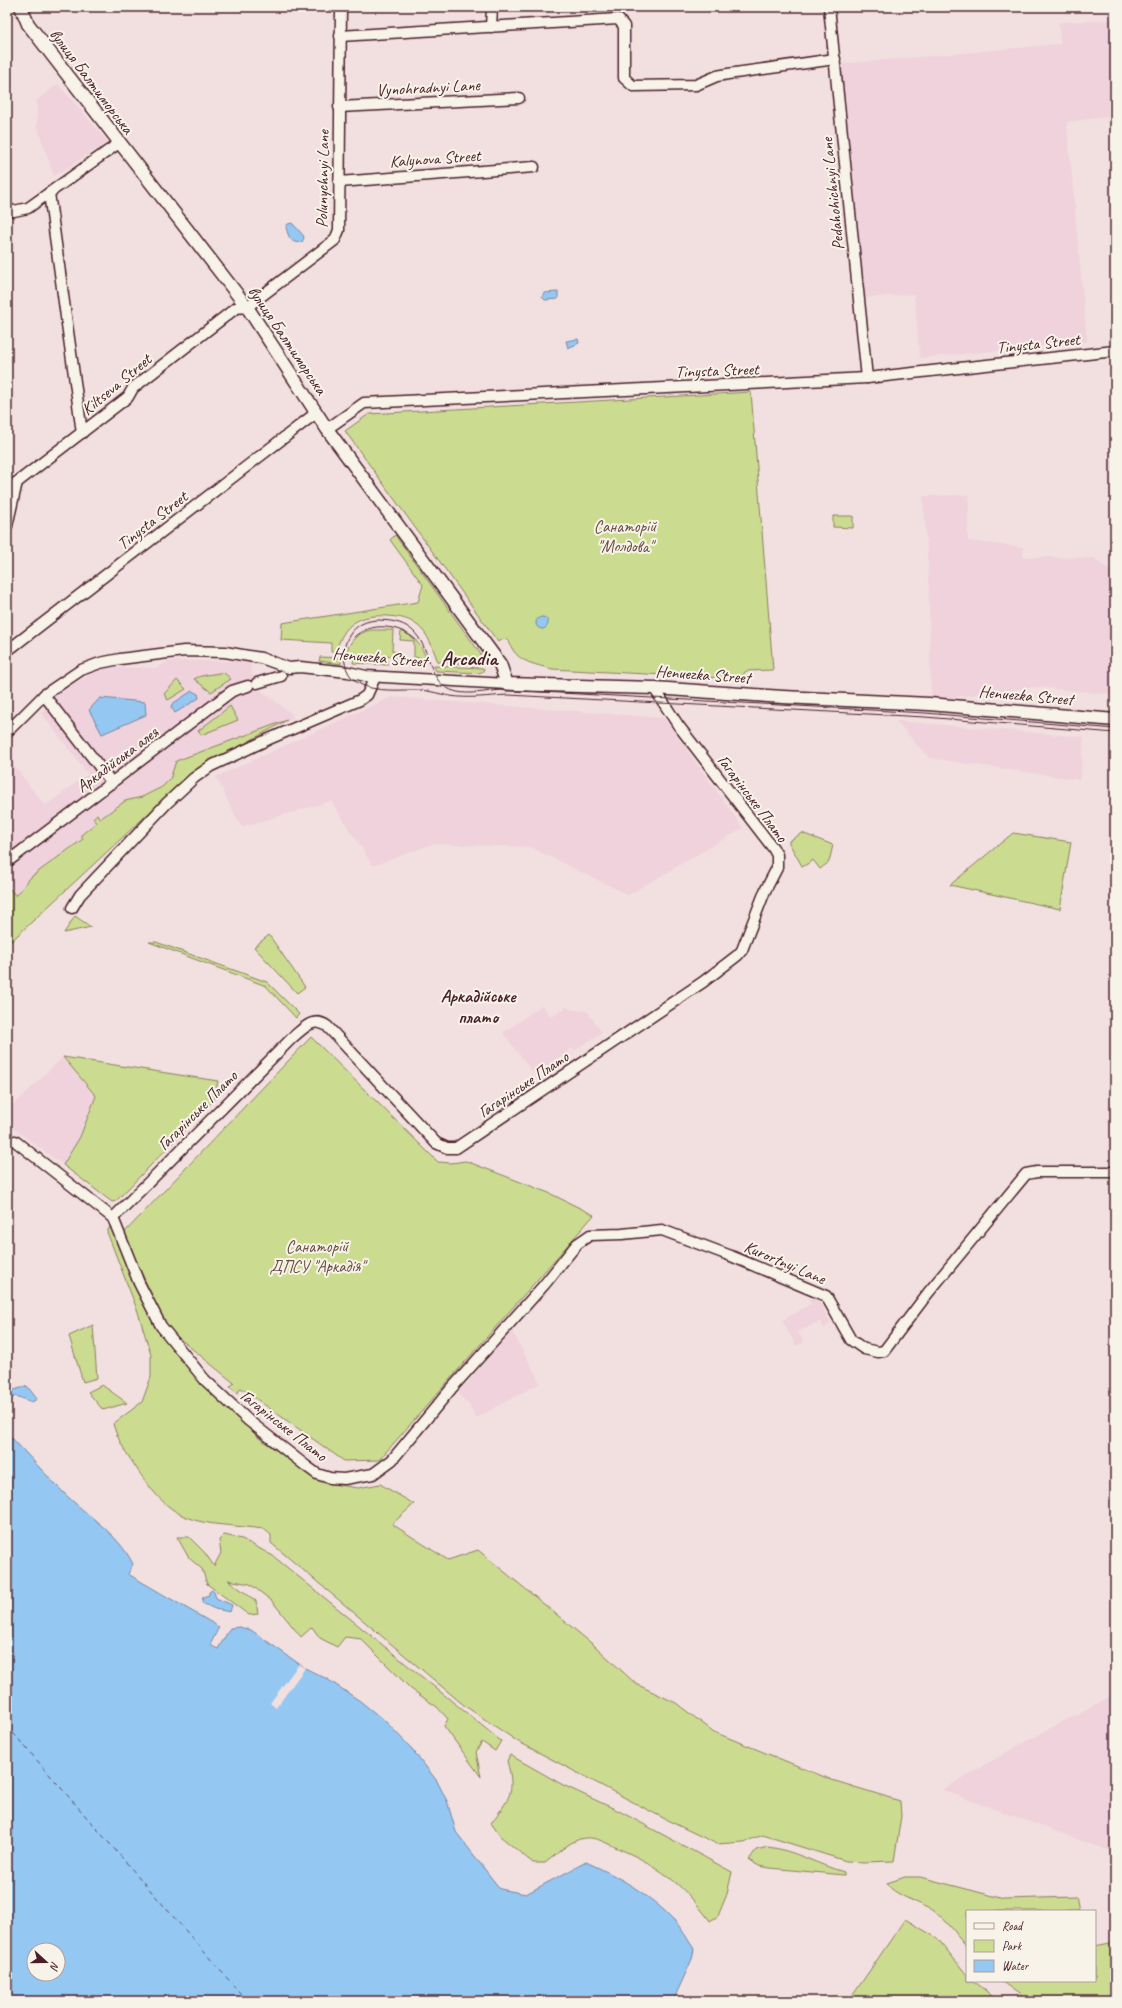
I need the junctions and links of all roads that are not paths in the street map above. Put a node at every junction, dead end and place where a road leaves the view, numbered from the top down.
1 (21, 7) edge
2 (341, 7) edge
3 (492, 7) edge
4 (829, 7) edge
5 (491, 27) junction
6 (340, 36) junction
7 (835, 59) junction
8 (519, 98) dead end
9 (339, 107) junction
10 (119, 143) junction
11 (534, 168) dead end
12 (339, 182) junction
13 (49, 193) junction
14 (7, 209) edge
15 (247, 307) junction
16 (1115, 351) edge
17 (867, 378) junction
18 (316, 413) junction
19 (327, 429) junction
20 (82, 433) junction
21 (17, 482) junction
22 (7, 490) edge
23 (7, 526) edge
24 (7, 651) edge
25 (281, 676) dead end
26 (370, 677) junction
27 (507, 684) junction
28 (654, 688) junction
29 (44, 695) junction
30 (1115, 720) edge
31 (7, 732) edge
32 (112, 783) junction
33 (7, 862) edge
34 (72, 908) dead end
35 (15, 1141) dead end
36 (1115, 1172) edge
37 (113, 1218) junction
38 (451, 1389) joint

1 - 10 main road, вулиця Балтиморська
2 - 6 street, Polunychnyi Lane
3 - 5 street
4 - 7 street, Pedahohichnyi Lane
5 - 6 street
5 - 7 street
6 - 9 street, Polunychnyi Lane
7 - 17 street, Pedahohichnyi Lane
8 - 9 street, Vynohradnyi Lane
9 - 12 street, Polunychnyi Lane
10 - 13 street
10 - 15 main road, вулиця Балтиморська
11 - 12 street, Kalynova Street
12 - 15 street, Polunychnyi Lane
13 - 14 street
13 - 20 street
15 - 18 main road, вулиця Балтиморська
15 - 20 street, Kiltseva Street
16 - 17 street, Tinysta Street
17 - 19 street, Tinysta Street
18 - 19 main road, вулиця Балтиморська
18 - 24 street, Tinysta Street
19 - 27 main road, вулиця Балтиморська
20 - 21 street, Kiltseva Street
21 - 22 street, Kiltseva Street
21 - 23 street
25 - 32 street, Аркадійська алея
26 - 27 street, Henuezka Street
26 - 29 street, Henuezka Street
26 - 34 street
27 - 28 main road, Henuezka Street
28 - 30 main road, Henuezka Street
28 - 37 street, Гагарінське Плато
29 - 31 street, Henuezka Street
29 - 32 street
32 - 33 street, Аркадійська алея
35 - 37 street, Гагарінське Плато
36 - 38 street, Kurortnyi Lane
37 - 38 street, Гагарінське Плато

